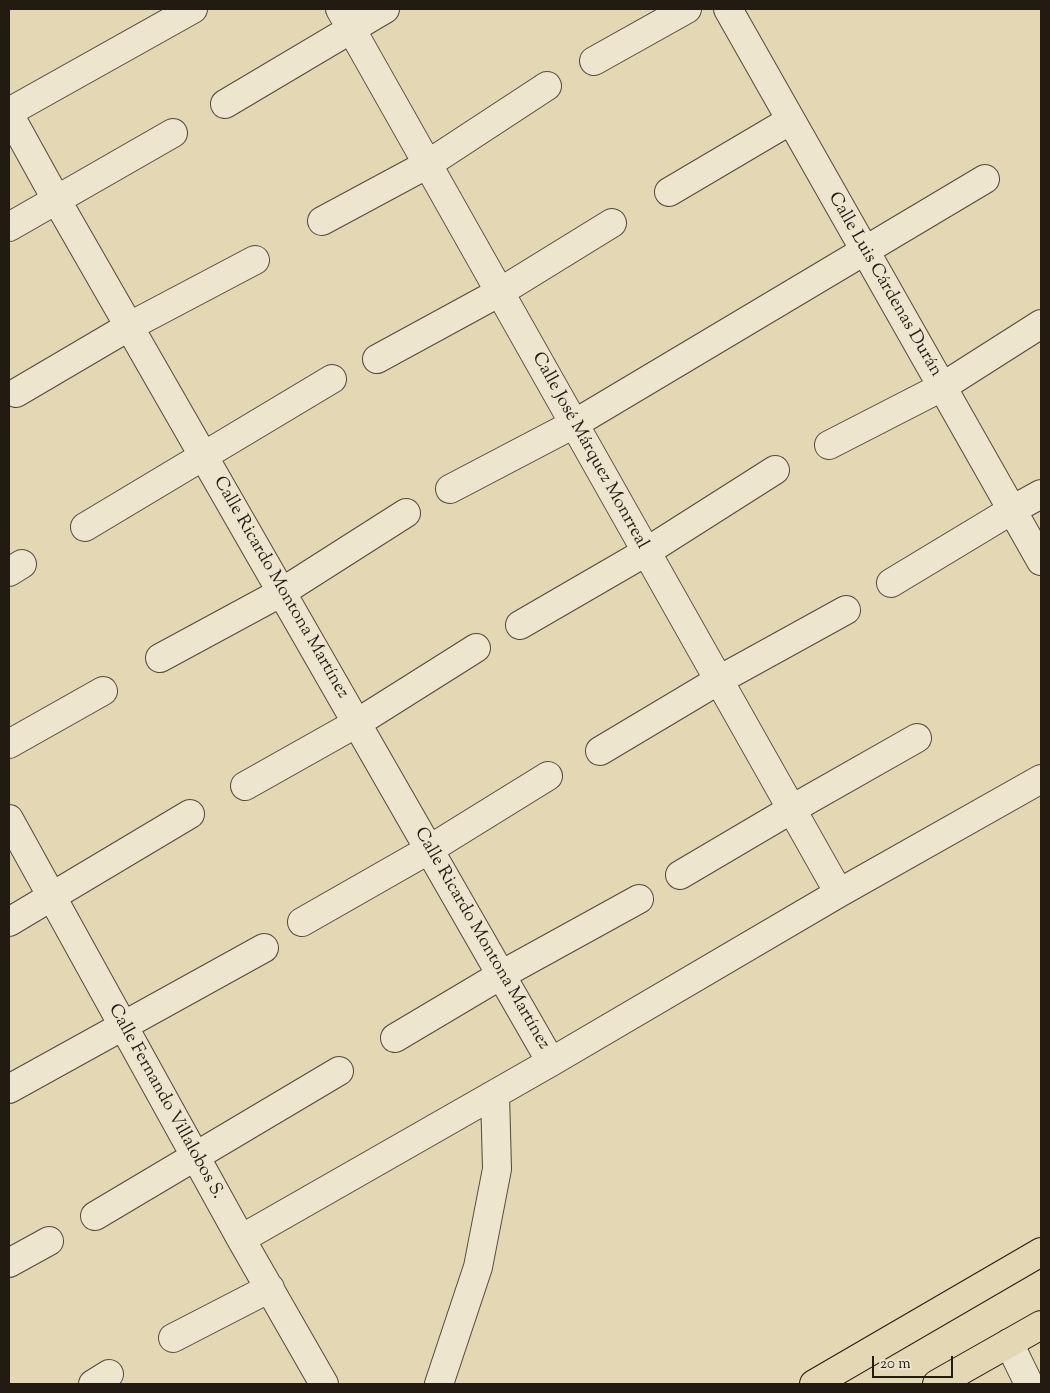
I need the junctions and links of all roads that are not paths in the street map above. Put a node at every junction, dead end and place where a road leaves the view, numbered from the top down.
1 (193, 9) edge
2 (385, 9) edge
3 (687, 9) edge
4 (728, 9) edge
5 (346, 19) edge
6 (594, 61) dead end
7 (547, 86) dead end
8 (225, 104) dead end
9 (9, 113) edge
10 (791, 120) junction
11 (172, 133) dead end
12 (428, 164) junction
13 (985, 179) dead end
14 (669, 192) dead end
15 (56, 199) junction
16 (322, 221) dead end
17 (612, 223) dead end
18 (9, 227) edge
19 (865, 250) junction
20 (254, 260) dead end
21 (500, 292) junction
22 (1041, 324) edge
23 (130, 326) junction
24 (377, 359) dead end
25 (332, 379) dead end
26 (942, 387) junction
27 (16, 393) dead end
28 (574, 424) junction
29 (829, 445) dead end
30 (204, 455) junction
31 (775, 470) dead end
32 (450, 489) dead end
33 (1041, 494) edge
34 (1012, 510) junction
35 (406, 513) dead end
36 (85, 528) dead end
37 (646, 552) junction
38 (1041, 561) edge
39 (891, 583) dead end
40 (282, 592) junction
41 (846, 610) dead end
42 (520, 625) dead end
43 (476, 648) dead end
44 (160, 658) dead end
45 (719, 680) junction
46 (103, 691) dead end
47 (357, 723) junction
48 (917, 738) dead end
49 (9, 744) edge
50 (600, 751) dead end
51 (548, 776) dead end
52 (1041, 779) edge
53 (245, 786) dead end
54 (792, 809) junction
55 (190, 814) dead end
56 (9, 819) edge
57 (430, 849) junction
58 (680, 875) dead end
59 (839, 894) junction
60 (52, 897) junction
61 (638, 899) dead end
62 (9, 922) edge
63 (302, 922) dead end
64 (264, 948) dead end
65 (502, 974) junction
66 (123, 1026) junction
67 (395, 1038) dead end
68 (551, 1062) junction
69 (338, 1071) dead end
70 (9, 1089) edge
71 (495, 1094) junction
72 (196, 1158) junction
73 (95, 1216) dead end
74 (241, 1239) junction
75 (49, 1241) dead end
76 (1041, 1252) edge
77 (9, 1262) edge
78 (270, 1288) junction
79 (1041, 1325) edge
80 (173, 1338) dead end
81 (1009, 1343) junction
82 (324, 1384) edge
83 (439, 1384) edge
84 (814, 1384) edge
85 (937, 1384) edge
86 (1030, 1384) edge

1 - 9 street
2 - 5 street
3 - 6 street
4 - 10 street, Calle Luis Cárdenas Durán
5 - 8 street
5 - 12 street, Calle José Márquez Monrreal
7 - 12 street
9 - 15 street, Calle Ricardo Montona Martínez
10 - 14 street
10 - 19 street, Calle Luis Cárdenas Durán
11 - 15 street
12 - 16 street
12 - 21 street, Calle José Márquez Monrreal
13 - 19 street
15 - 18 street
15 - 23 street, Calle Ricardo Montona Martínez
17 - 21 street
19 - 26 street, Calle Luis Cárdenas Durán
19 - 28 street
20 - 23 street
21 - 24 street
21 - 28 street, Calle José Márquez Monrreal
22 - 26 street
23 - 27 street
23 - 30 street, Calle Ricardo Montona Martínez
25 - 30 street
26 - 29 street
26 - 34 street, Calle Luis Cárdenas Durán
28 - 32 street
28 - 37 street, Calle José Márquez Monrreal
30 - 36 street
30 - 40 street, Calle Ricardo Montona Martínez
31 - 37 street
33 - 34 street
34 - 38 street, Calle Luis Cárdenas Durán
34 - 39 street
35 - 40 street
37 - 42 street
37 - 45 street, Calle José Márquez Monrreal
40 - 44 street
40 - 47 street, Calle Ricardo Montona Martínez
41 - 45 street
43 - 47 street
45 - 50 street
45 - 54 street, Calle José Márquez Monrreal
46 - 49 street
47 - 53 street
47 - 57 street, Calle Ricardo Montona Martínez
48 - 54 street
51 - 57 street
52 - 59 street
54 - 58 street
54 - 59 street, Calle José Márquez Monrreal
55 - 60 street
56 - 60 street, Calle Fernando Villalobos S.
57 - 63 street
57 - 65 street, Calle Ricardo Montona Martínez
59 - 68 street
60 - 62 street
60 - 66 street, Calle Fernando Villalobos S.
61 - 65 street
64 - 66 street
65 - 67 street
65 - 68 street, Calle Ricardo Montona Martínez
66 - 70 street
66 - 72 street, Calle Fernando Villalobos S.
68 - 71 street
69 - 72 street
71 - 74 street
71 - 83 street
72 - 73 street
72 - 74 street, Calle Fernando Villalobos S.
74 - 78 street, Calle Fernando Villalobos S.
75 - 77 street
76 - 84 main road
78 - 80 street
78 - 82 street, Calle Fernando Villalobos S.
79 - 81 main road
81 - 85 main road
81 - 86 street

